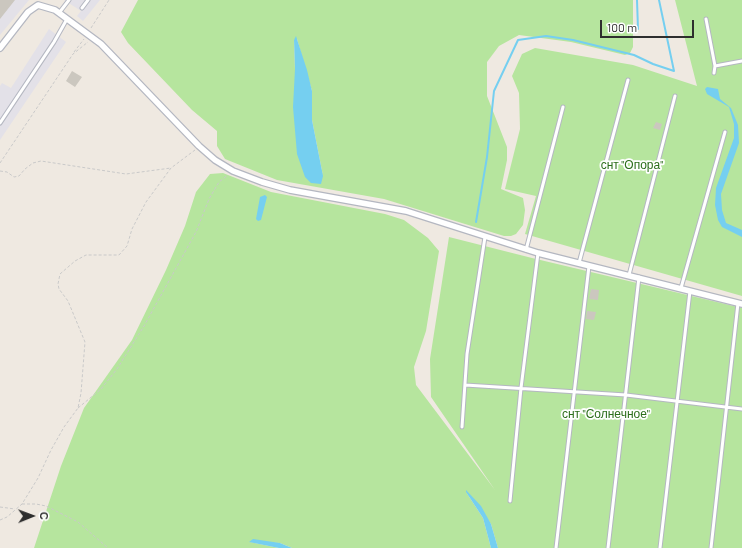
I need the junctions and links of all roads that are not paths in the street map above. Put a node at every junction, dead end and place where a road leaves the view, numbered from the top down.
1 (42, 0) edge
2 (69, 0) edge
3 (88, 0) edge
4 (38, 5) junction
5 (82, 8) dead end
6 (59, 13) junction
7 (67, 19) junction
8 (706, 19) dead end
9 (0, 48) edge
10 (742, 61) edge
11 (715, 66) junction
12 (714, 73) dead end
13 (628, 80) dead end
14 (675, 96) dead end
15 (563, 107) dead end
16 (0, 123) edge
17 (724, 132) dead end
18 (485, 237) junction
19 (526, 250) junction
20 (538, 253) junction
21 (579, 263) junction
22 (589, 266) junction
23 (629, 275) junction
24 (639, 277) junction
25 (681, 288) junction
26 (690, 291) junction
27 (740, 304) edge
28 (465, 385) junction
29 (521, 388) junction
30 (574, 391) junction
31 (626, 395) junction
32 (676, 401) junction
33 (727, 407) junction
34 (742, 408) edge
35 (462, 427) dead end
36 (510, 501) dead end
37 (556, 548) edge
38 (608, 548) edge
39 (660, 548) edge
40 (711, 548) edge

1 - 4 lane
2 - 6 lane
3 - 5 lane
4 - 6 street
4 - 9 street
6 - 7 street
7 - 16 lane
7 - 18 street
8 - 11 lane
10 - 11 lane
11 - 12 lane
13 - 21 lane
14 - 23 lane
15 - 19 lane
17 - 25 lane
18 - 19 street
18 - 28 lane
19 - 20 street
20 - 21 street
20 - 29 lane
21 - 22 street
22 - 23 street
22 - 30 lane
23 - 24 street
24 - 25 street
24 - 31 lane
25 - 26 street
26 - 27 street
26 - 32 lane
27 - 33 lane
28 - 29 lane
28 - 35 lane
29 - 30 lane
29 - 36 lane
30 - 31 lane
30 - 37 lane
31 - 32 lane
31 - 38 lane
32 - 33 lane
32 - 39 lane
33 - 34 lane
33 - 40 lane

